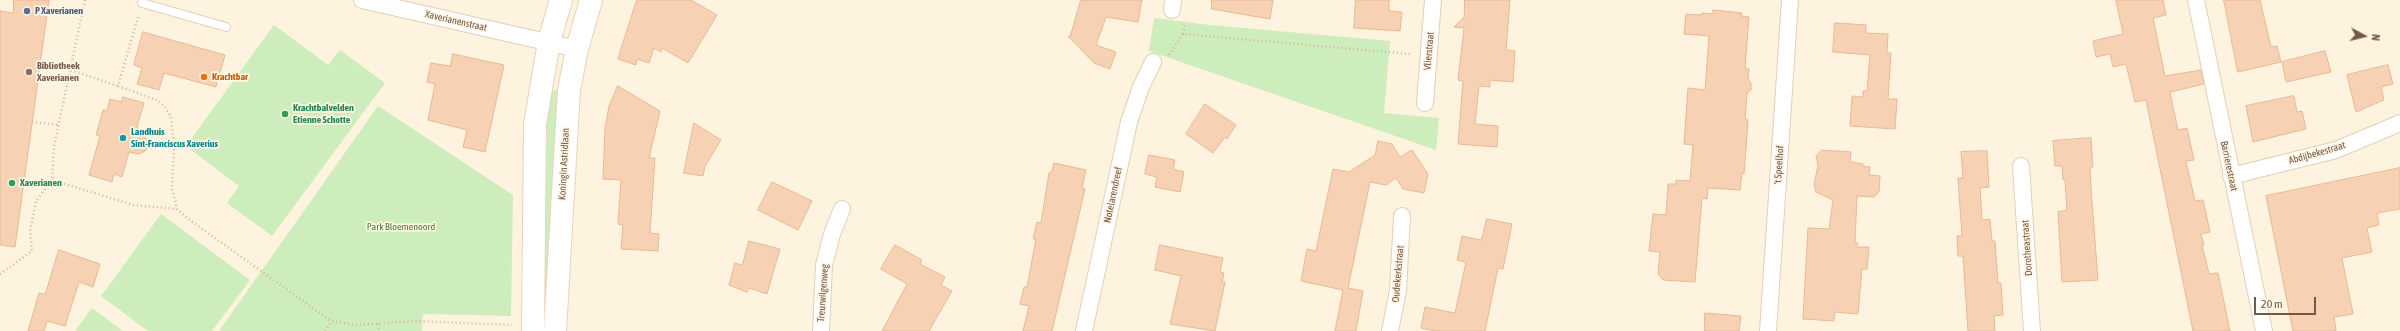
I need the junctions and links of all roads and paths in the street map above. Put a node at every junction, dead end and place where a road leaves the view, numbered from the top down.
1 (85, 0) edge
2 (362, 0) edge
3 (561, 0) edge
4 (592, 0) edge
5 (1433, 0) edge
6 (1790, 0) edge
7 (2196, 0) edge
8 (142, 3) joint
9 (226, 27) dead end
10 (549, 42) junction
11 (576, 48) junction
12 (1429, 56) junction
13 (1153, 62) joint
14 (70, 70) junction
15 (118, 86) junction
16 (1425, 103) dead end
17 (32, 122) dead end
18 (2400, 123) edge
19 (59, 125) junction
20 (2021, 166) dead end
21 (2231, 176) junction
22 (52, 180) junction
23 (177, 209) junction
24 (842, 209) dead end
25 (1402, 216) dead end
26 (0, 274) edge
27 (331, 321) junction
28 (378, 324) junction
29 (527, 328) edge
30 (325, 331) edge
31 (379, 331) edge
32 (556, 331) edge
33 (821, 331) edge
34 (1084, 331) edge
35 (1390, 331) edge
36 (1768, 331) edge
37 (2032, 331) edge
38 (2264, 331) edge

1 - 14 path
2 - 10 street, Xaverianenstraat
3 - 10 main road
4 - 11 main road, Koningin Astridlaan
5 - 12 street, Vlierstraat
6 - 36 street, 't Speelhof
7 - 21 street, Barrierestraat
8 - 9 lane
8 - 15 path
10 - 11 street, Xaverianenstraat
10 - 29 main road
11 - 32 main road, Koningin Astridlaan
12 - 13 path
12 - 16 street, Vlierstraat
13 - 34 street, Notelarendreef
14 - 15 path
14 - 19 path
15 - 23 path
17 - 19 path
18 - 21 street, Abdijbekestraat
19 - 22 path
20 - 37 street, Dorotheastraat
21 - 38 street, Barrierestraat
22 - 23 path
22 - 26 path
23 - 27 path
24 - 33 street, Treurwilgenweg
25 - 35 street, Oudekerkstraat
27 - 28 path
27 - 30 path
28 - 29 path
28 - 31 path

